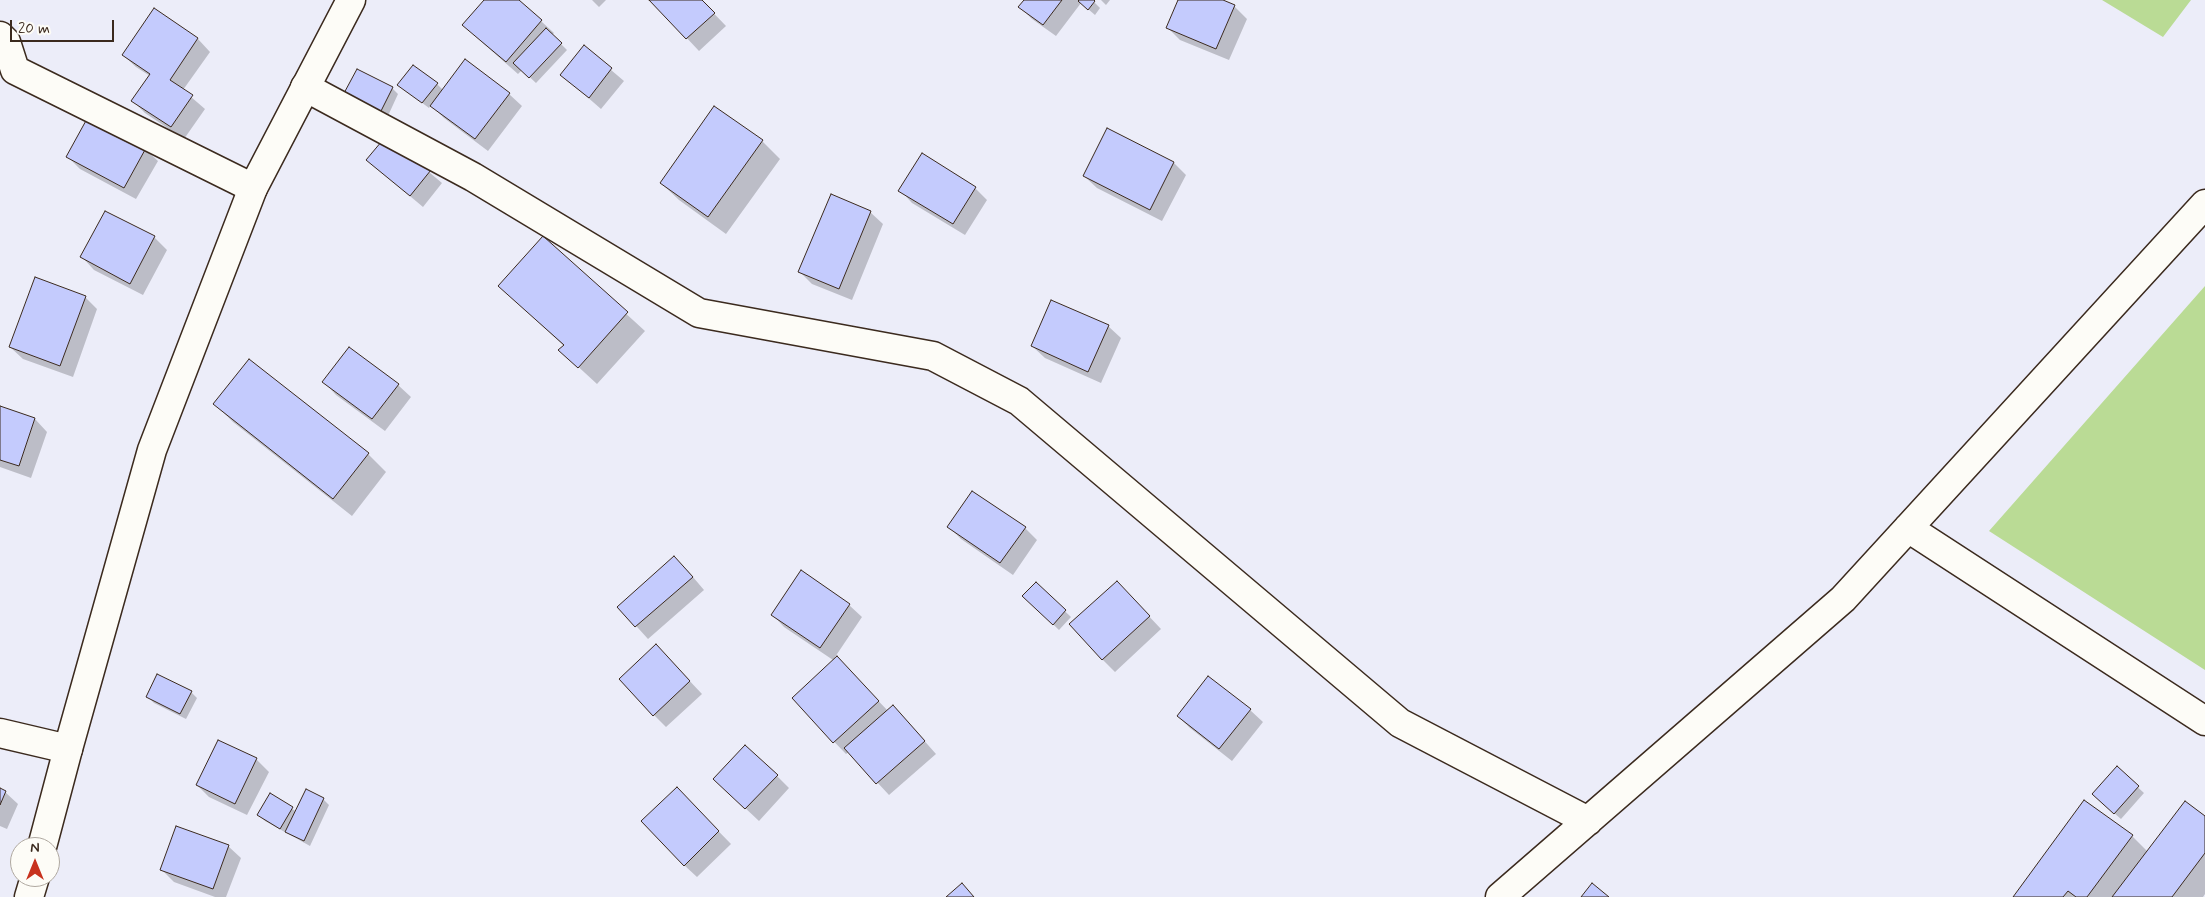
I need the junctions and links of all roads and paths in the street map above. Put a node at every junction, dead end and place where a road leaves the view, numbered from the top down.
1 (351, 0) edge
2 (0, 36) edge
3 (8, 74) edge
4 (305, 87) junction
5 (253, 188) junction
6 (2205, 204) edge
7 (1908, 528) junction
8 (2205, 721) edge
9 (0, 734) edge
10 (68, 749) junction
11 (1588, 821) junction
12 (45, 837) edge
13 (1500, 897) edge

1 - 4 street
2 - 3 street
3 - 5 street
4 - 5 street
4 - 11 street
5 - 10 street
6 - 7 street
7 - 8 street
7 - 11 street
9 - 10 street
10 - 12 street
11 - 13 street

